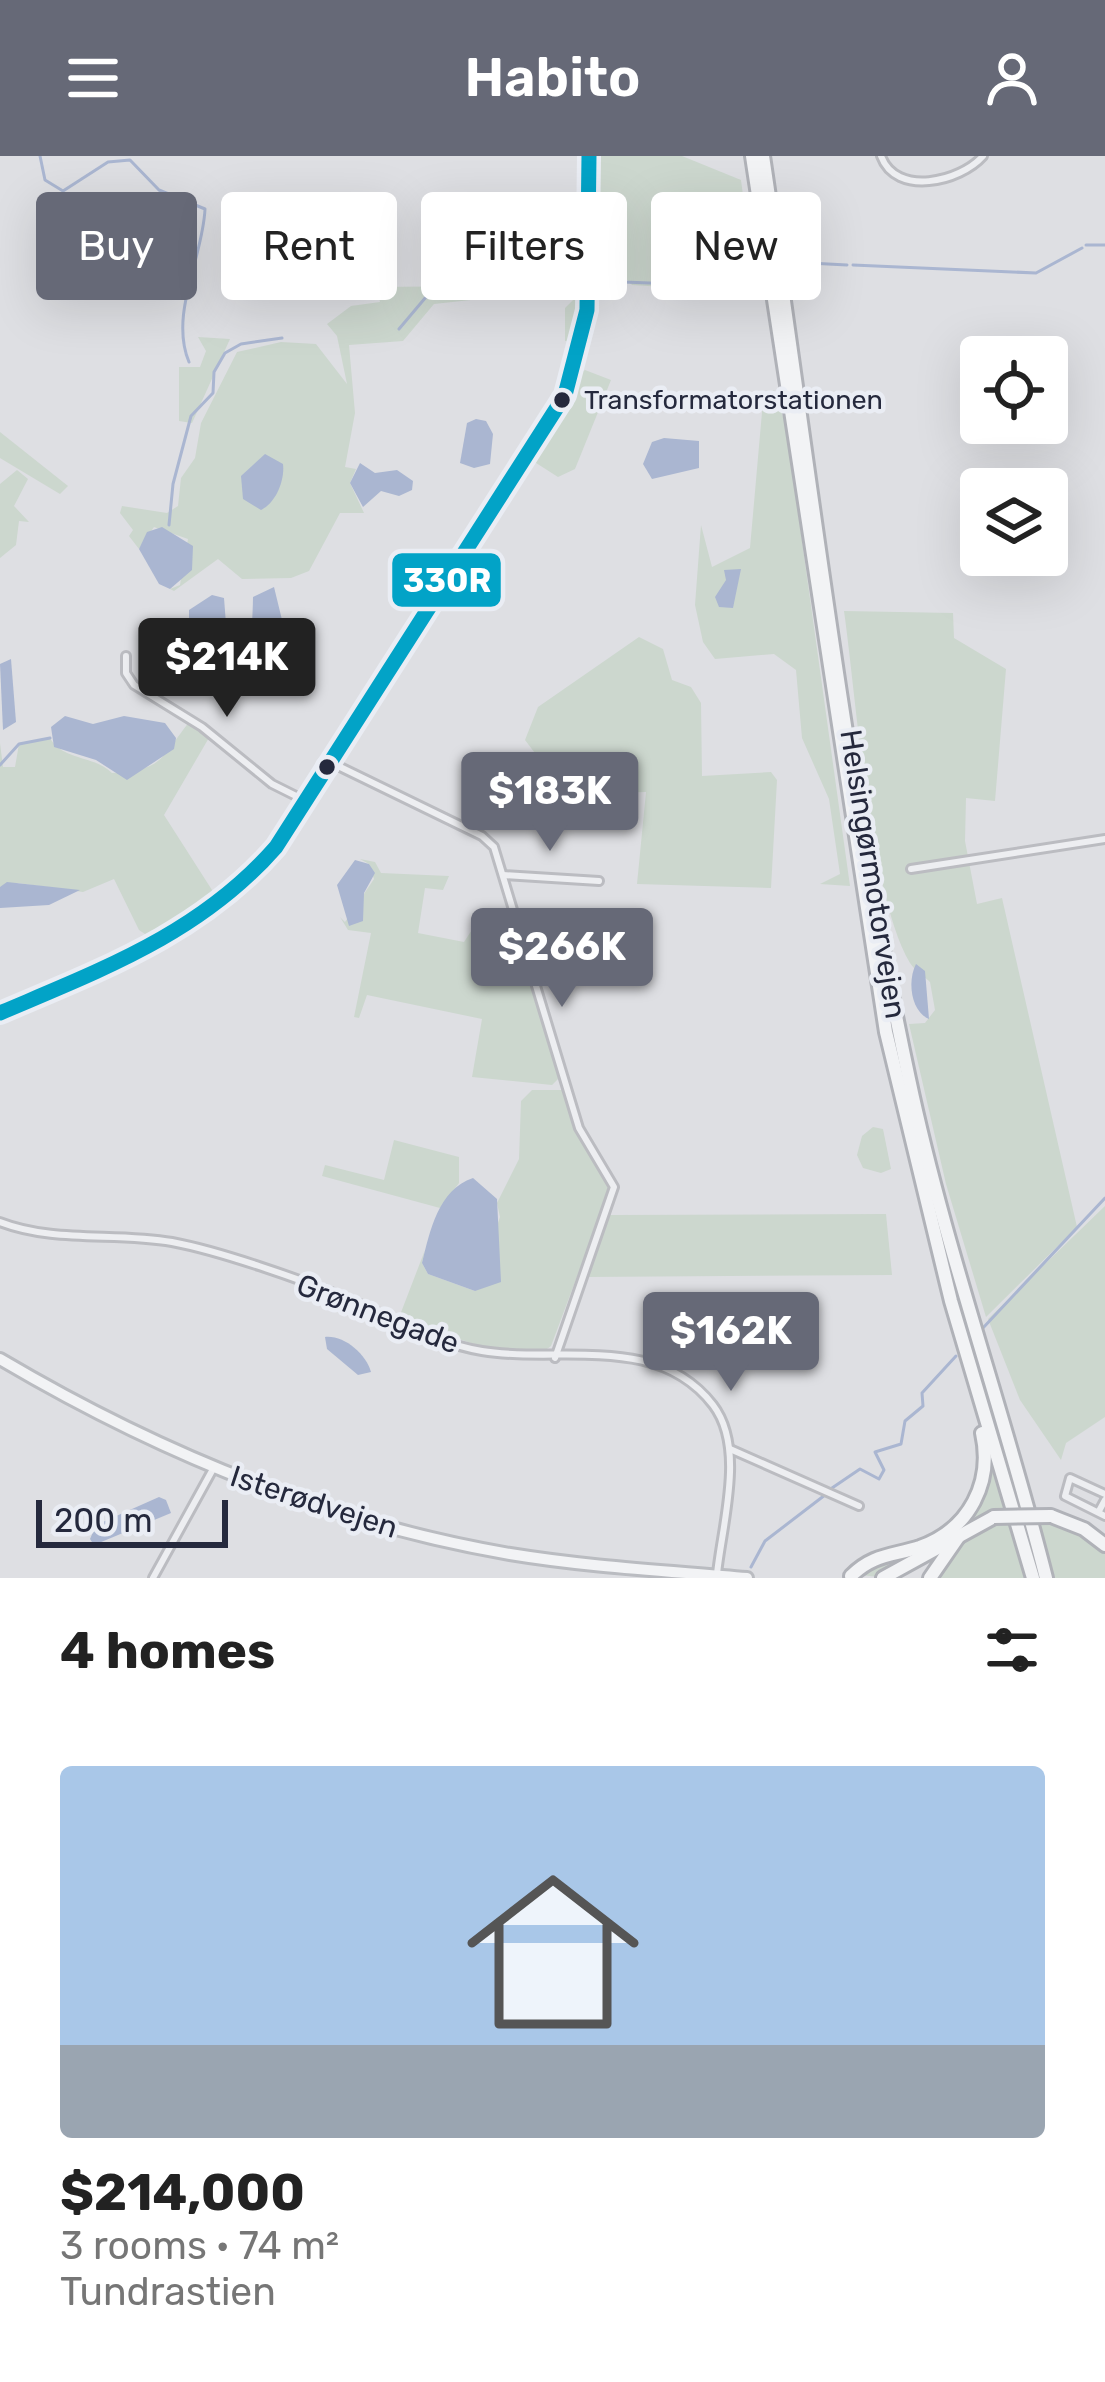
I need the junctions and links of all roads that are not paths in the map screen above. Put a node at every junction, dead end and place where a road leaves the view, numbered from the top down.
1 (589, 156) edge
2 (752, 156) edge
3 (763, 156) edge
4 (881, 156) edge
5 (983, 156) edge
6 (126, 656) dead end
7 (332, 763) junction
8 (306, 801) junction
9 (1105, 838) edge
10 (911, 868) dead end
11 (503, 875) junction
12 (599, 881) dead end
13 (0, 1013) edge
14 (0, 1222) edge
15 (950, 1301) junction
16 (555, 1358) junction
17 (0, 1360) edge
18 (730, 1449) junction
19 (213, 1469) junction
20 (1105, 1497) edge
21 (860, 1506) dead end
22 (1102, 1514) edge
23 (969, 1527) junction
24 (1105, 1545) edge
25 (651, 1571) junction
26 (717, 1576) edge
27 (849, 1577) edge
28 (153, 1578) edge
29 (696, 1578) edge
30 (747, 1578) edge
31 (883, 1578) edge
32 (930, 1578) edge
33 (1033, 1578) edge
34 (1048, 1578) edge

1 - 7 street
2 - 15 highway, Helsingørmotorvejen
3 - 34 highway, Helsingørmotorvejen
4 - 5 street
6 - 8 street
7 - 8 street
7 - 11 street
8 - 13 street
9 - 10 street
11 - 12 street
11 - 16 street
14 - 16 street, Grønnegade
15 - 27 highway
15 - 33 highway, Helsingørmotorvejen
16 - 18 street, Grønnegade
17 - 19 main road, Isterødvejen
18 - 21 street
18 - 26 street
19 - 25 main road, Isterødvejen
19 - 28 street
20 - 22 street
20 - 22 street
23 - 24 highway, bridge
23 - 31 highway
23 - 32 highway
25 - 26 main road, Isterødvejen
25 - 29 main road, Isterødvejen
26 - 30 main road, Isterødvejen

